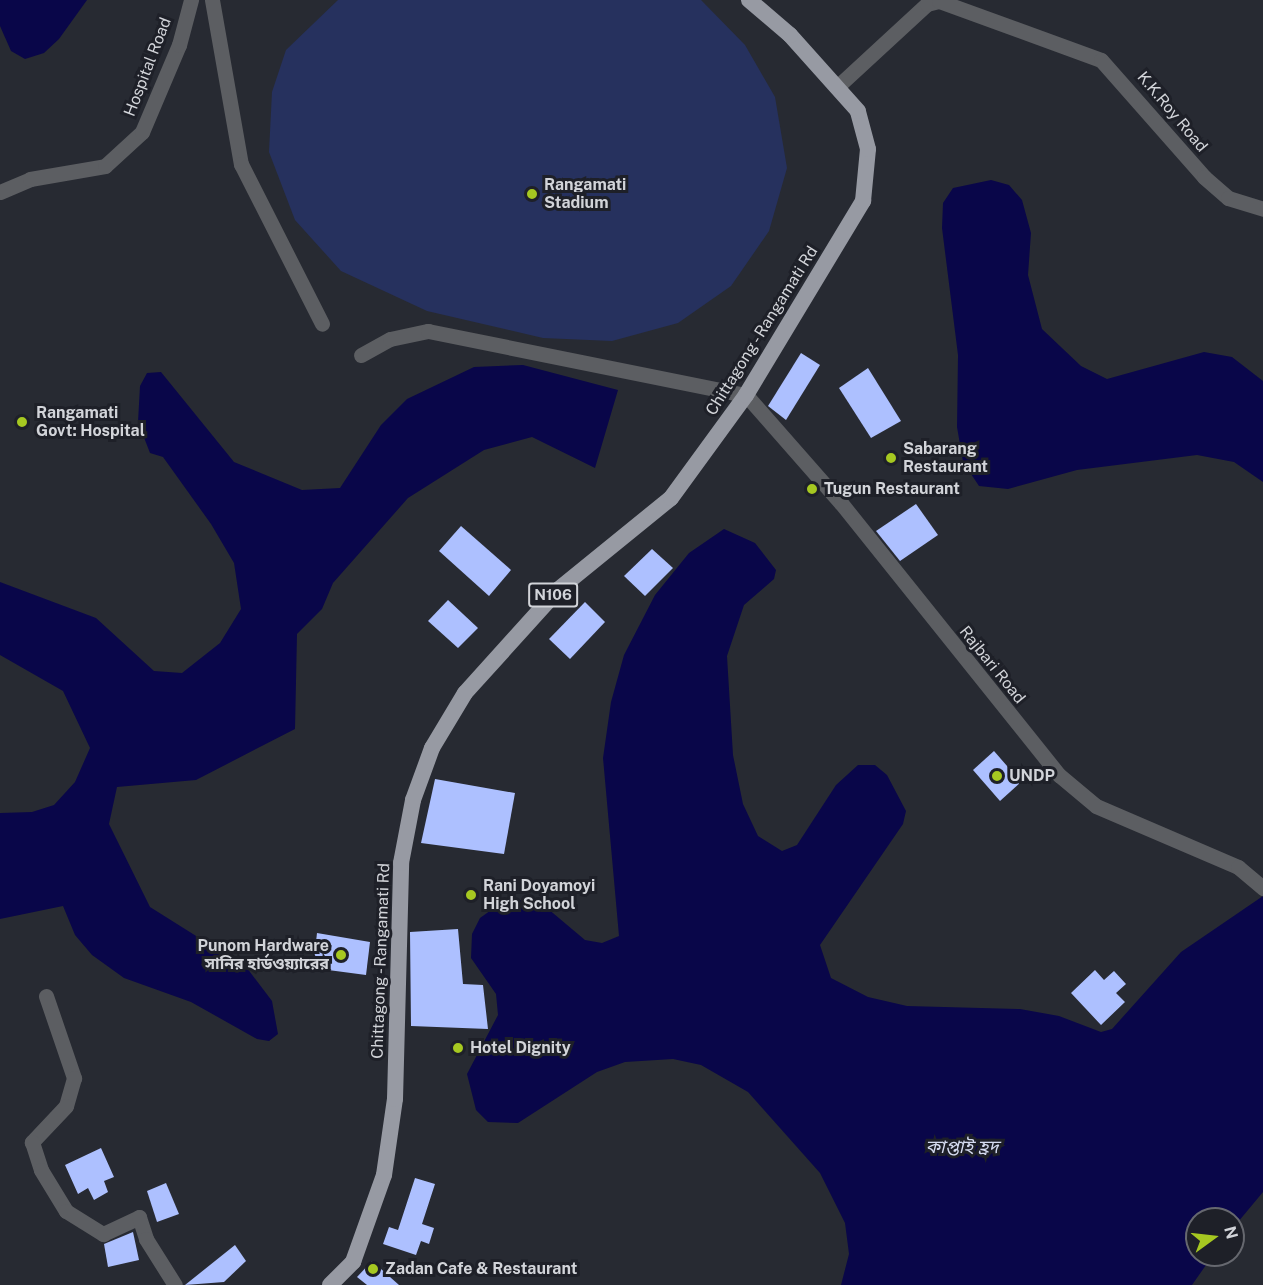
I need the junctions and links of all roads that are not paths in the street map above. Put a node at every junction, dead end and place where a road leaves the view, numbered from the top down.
1 (191, 0) edge
2 (212, 0) edge
3 (749, 0) edge
4 (838, 86) junction
5 (0, 192) edge
6 (1263, 208) edge
7 (322, 324) dead end
8 (361, 355) dead end
9 (746, 395) junction
10 (1263, 888) edge
11 (46, 996) dead end
12 (175, 1285) edge
13 (330, 1285) edge

1 - 5 street, Hospital Road
2 - 7 street
3 - 4 highway, Chittagong - Rangamati Rd / N106
4 - 6 street, K.K.Roy Road
4 - 9 highway, Chittagong - Rangamati Rd / N106
8 - 9 street
9 - 10 street, Rajbari Road
9 - 13 highway, Chittagong - Rangamati Rd / N106
11 - 12 street

